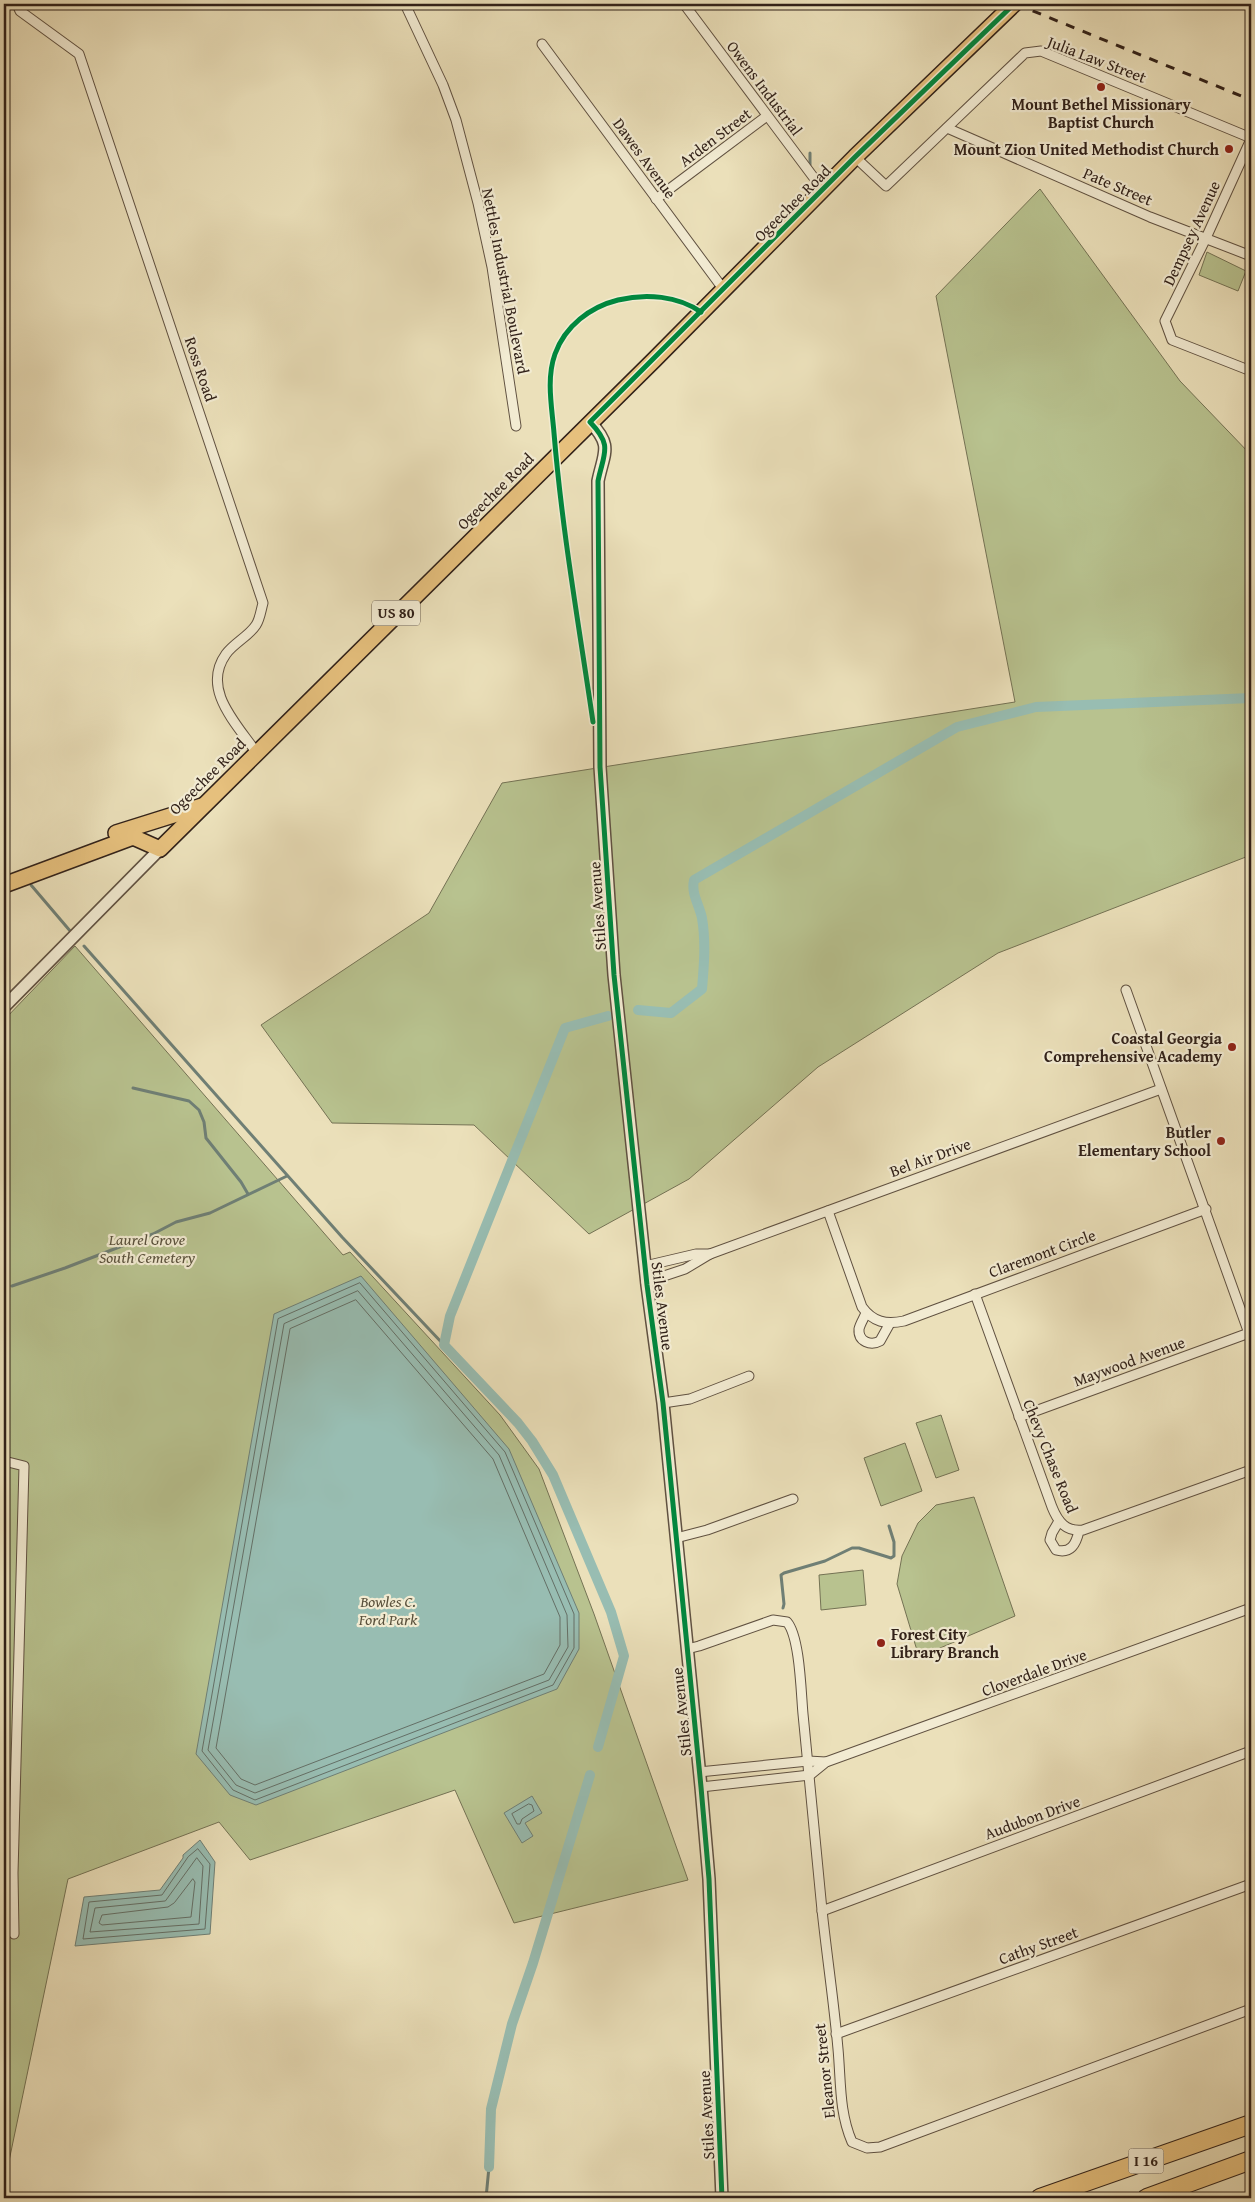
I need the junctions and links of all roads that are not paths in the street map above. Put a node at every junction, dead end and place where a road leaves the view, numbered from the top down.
1 (17, 4) edge
2 (404, 4) edge
3 (684, 4) edge
4 (1010, 8) edge
5 (542, 44) dead end
6 (767, 116) junction
7 (946, 128) junction
8 (1251, 139) edge
9 (855, 157) junction
10 (823, 190) junction
11 (656, 199) junction
12 (1206, 238) junction
13 (1251, 256) edge
14 (724, 290) junction
15 (1251, 371) edge
16 (590, 422) junction
17 (516, 426) dead end
18 (256, 752) junction
19 (203, 806) junction
20 (160, 849) junction
21 (4, 875) edge
22 (4, 885) edge
23 (1126, 990) dead end
24 (4, 1007) edge
25 (1161, 1089) junction
26 (1206, 1209) junction
27 (828, 1211) junction
28 (710, 1254) junction
29 (645, 1266) junction
30 (646, 1282) junction
31 (975, 1294) junction
32 (866, 1313) junction
33 (890, 1323) junction
34 (1250, 1336) edge
35 (748, 1376) dead end
36 (663, 1403) junction
37 (1019, 1417) junction
38 (4, 1461) edge
39 (1251, 1470) edge
40 (793, 1499) dead end
41 (1059, 1521) junction
42 (1079, 1531) junction
43 (676, 1538) junction
44 (1251, 1608) edge
45 (687, 1649) junction
46 (1251, 1751) edge
47 (808, 1761) junction
48 (826, 1762) junction
49 (700, 1772) junction
50 (810, 1775) junction
51 (701, 1786) junction
52 (13, 1873) junction
53 (4, 1876) edge
54 (1251, 1884) edge
55 (822, 1911) junction
56 (14, 1934) dead end
57 (1251, 2009) edge
58 (836, 2034) junction
59 (1251, 2124) edge
60 (1251, 2160) edge
61 (722, 2198) edge
62 (1040, 2198) edge
63 (1147, 2198) edge

1 - 18 street, Ross Road
2 - 17 street, Nettles Industrial Boulevard
3 - 6 street, Owens Industrial
4 - 9 main road, Ogeechee Road / US 80
5 - 11 street, Dawes Avenue
6 - 10 street, Owens Industrial
6 - 11 street, Arden Street
7 - 8 street, Julia Law Street
7 - 9 street, Julia Law Street
7 - 12 street, Pate Street
8 - 12 street, Dempsey Avenue
9 - 10 main road, Ogeechee Road / US 80
10 - 14 main road, Ogeechee Road / US 80
11 - 14 street, Dawes Avenue
12 - 13 street, Pate Street
12 - 15 street, Dempsey Avenue
14 - 16 main road, Ogeechee Road / US 80
16 - 18 main road, Ogeechee Road / US 80
16 - 29 street, Stiles Avenue
18 - 19 main road, Ogeechee Road / US 80
19 - 20 main road, Ogeechee Road / US 80
19 - 21 main road, US 80
20 - 22 main road
20 - 24 street, Ogeechee Road
23 - 25 street
25 - 26 street
25 - 27 street, Bel Air Drive
26 - 31 street, Claremont Circle
26 - 34 street
27 - 28 street, Bel Air Drive
27 - 32 street
28 - 29 street, Bel Air Drive
28 - 30 street, Bel Air Drive
29 - 30 street, Stiles Avenue
30 - 36 street, Stiles Avenue
31 - 33 street, Claremont Circle
31 - 37 street, Chevy Chase Road
32 - 33 street
32 - 33 street
34 - 37 street, Maywood Avenue
35 - 36 street
36 - 43 street, Stiles Avenue
37 - 41 street, Chevy Chase Road
38 - 52 street
39 - 42 street, Chevy Chase Road
40 - 43 street
41 - 42 street, Chevy Chase Road
41 - 42 street
43 - 45 street, Stiles Avenue
44 - 48 street, Cloverdale Drive
45 - 47 street, Eleanor Street
45 - 49 street, Stiles Avenue
46 - 55 street, Audubon Drive
47 - 48 street, Cloverdale Drive
47 - 49 street, Cloverdale Drive
47 - 50 street, Eleanor Street
48 - 50 street, Cloverdale Drive
49 - 51 street, Stiles Avenue
50 - 51 street
50 - 55 street, Eleanor Street
51 - 61 street, Stiles Avenue
52 - 53 street
52 - 56 street
54 - 58 street, Cathy Street
55 - 58 street, Eleanor Street
57 - 58 street, Eleanor Street
59 - 62 highway, I 16
60 - 63 highway, I 16

